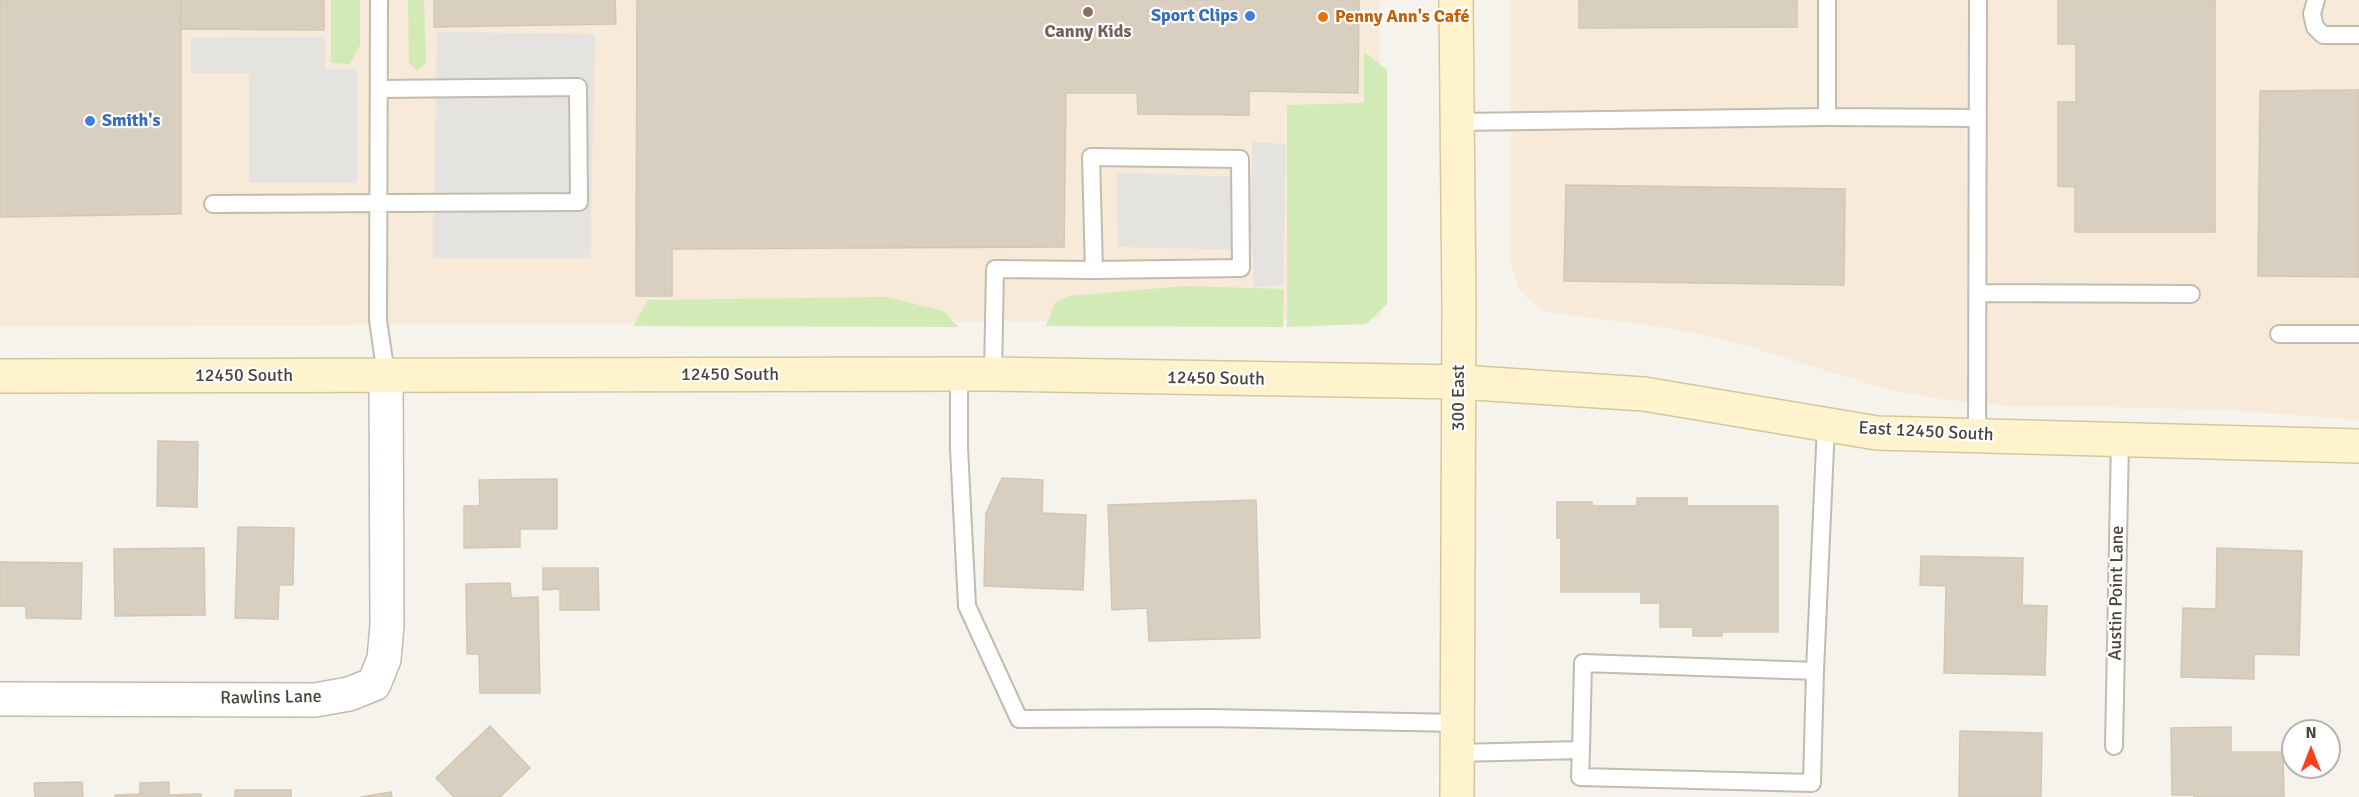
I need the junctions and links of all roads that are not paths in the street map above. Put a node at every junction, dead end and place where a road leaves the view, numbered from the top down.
1 (379, 0) edge
2 (1456, 0) edge
3 (1827, 0) edge
4 (1978, 0) edge
5 (2316, 0) edge
6 (2359, 35) edge
7 (379, 89) junction
8 (1827, 117) junction
9 (1978, 118) junction
10 (1457, 122) junction
11 (378, 203) junction
12 (213, 204) dead end
13 (1094, 270) junction
14 (1978, 293) junction
15 (2190, 294) dead end
16 (2279, 334) dead end
17 (2359, 334) edge
18 (959, 374) junction
19 (993, 374) junction
20 (386, 375) junction
21 (0, 376) edge
22 (1460, 382) junction
23 (1826, 425) junction
24 (1977, 436) junction
25 (2120, 440) junction
26 (2359, 446) edge
27 (1815, 671) junction
28 (0, 699) edge
29 (1457, 738) junction
30 (2114, 746) dead end
31 (1581, 750) junction
32 (1457, 797) edge

1 - 7 lane
2 - 10 street, 300 East
3 - 8 lane
4 - 9 lane
5 - 6 lane
7 - 11 lane
7 - 11 lane
8 - 9 lane
8 - 10 lane
9 - 14 lane
10 - 22 street, 300 East
11 - 12 lane
11 - 20 lane
13 - 13 lane
13 - 19 lane
14 - 15 lane
14 - 24 lane
16 - 17 lane
18 - 19 street, 12450 South
18 - 20 street, 12450 South
18 - 29 lane
19 - 22 street, 12450 South
20 - 21 street, 12450 South
20 - 28 street, Rawlins Lane
22 - 23 street, East 12450 South
22 - 29 street, 300 East
23 - 24 street, East 12450 South
23 - 27 lane
24 - 25 street, East 12450 South
25 - 26 street, East 12450 South
25 - 30 lane, Austin Point Lane
27 - 31 lane
27 - 31 lane
29 - 31 lane
29 - 32 street, 300 East

